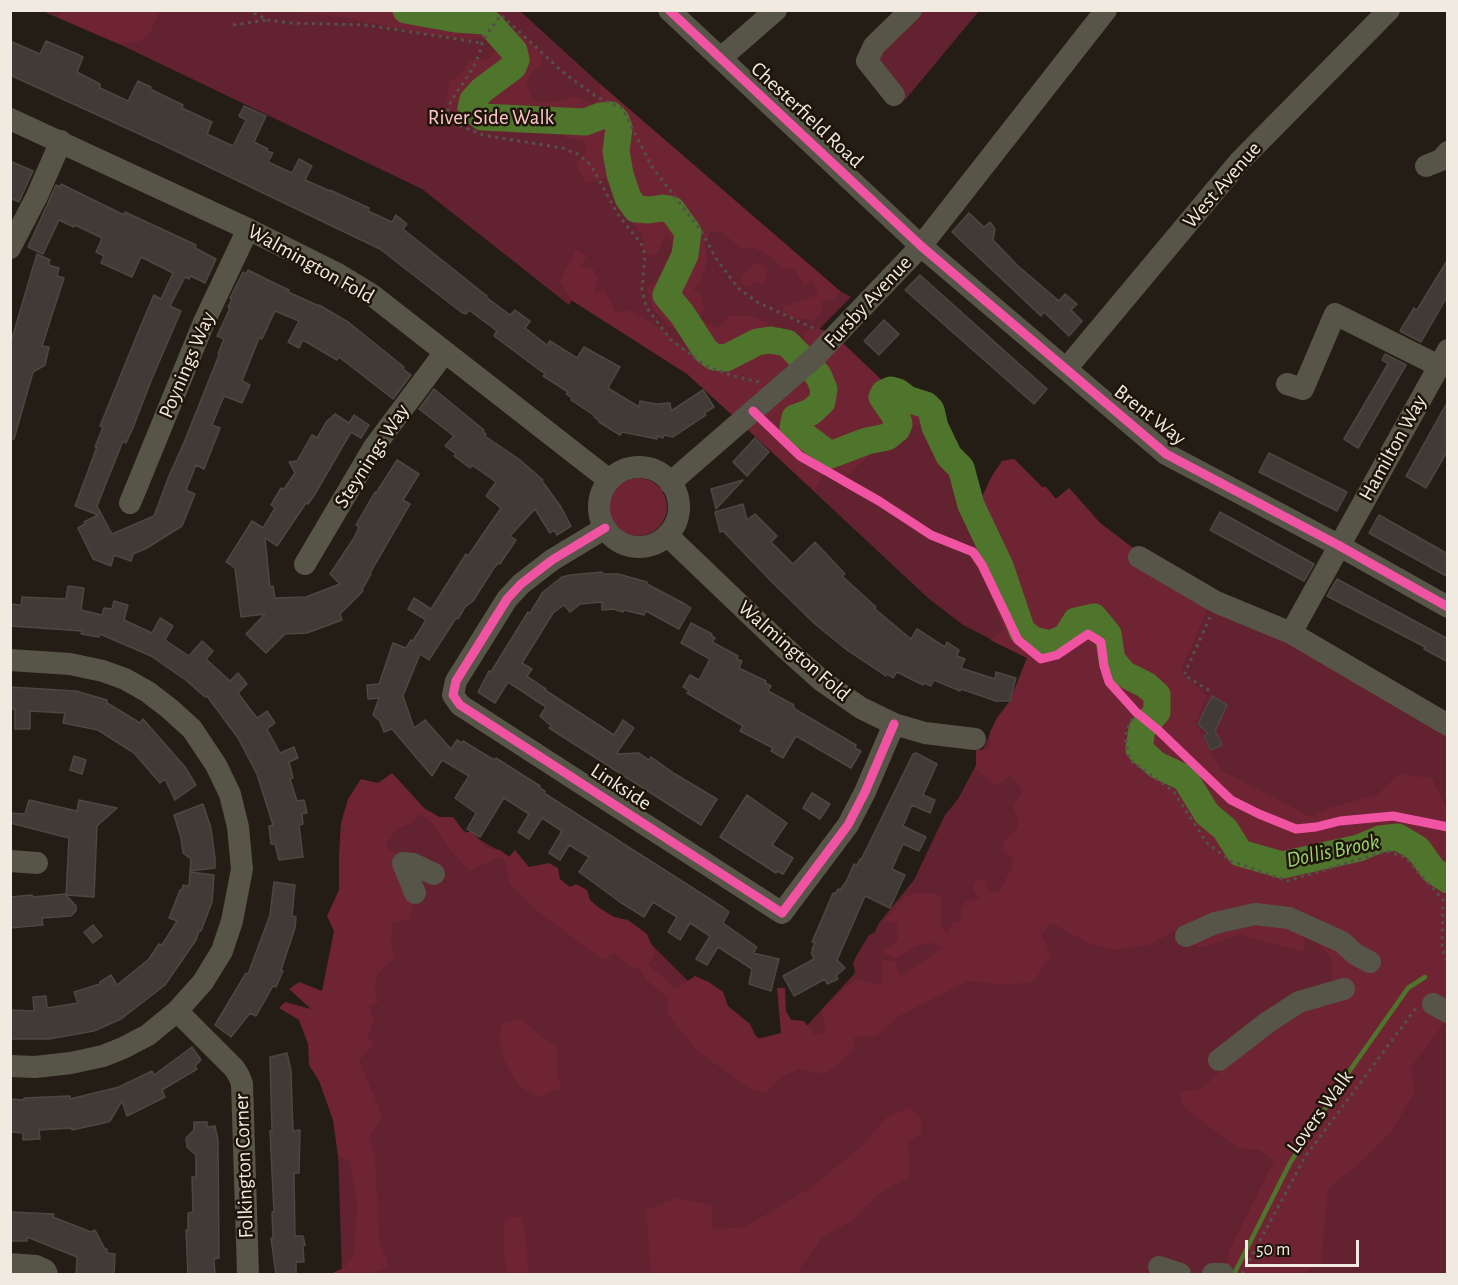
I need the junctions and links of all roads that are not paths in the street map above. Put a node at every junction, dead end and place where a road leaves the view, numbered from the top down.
1 (669, 10) edge
2 (776, 10) edge
3 (911, 10) edge
4 (1106, 10) edge
5 (1389, 10) edge
6 (721, 58) junction
7 (894, 94) dead end
8 (10, 119) edge
9 (61, 141) junction
10 (1448, 152) edge
11 (1426, 166) dead end
12 (248, 229) junction
13 (921, 246) junction
14 (10, 248) edge
15 (445, 352) junction
16 (1443, 358) edge
17 (1066, 369) junction
18 (1287, 384) dead end
19 (609, 480) junction
20 (670, 483) junction
21 (130, 503) dead end
22 (605, 528) junction
23 (667, 535) junction
24 (1338, 545) junction
25 (1139, 557) dead end
26 (305, 564) dead end
27 (1448, 607) edge
28 (1291, 633) junction
29 (10, 660) edge
30 (894, 724) junction
31 (1448, 725) edge
32 (975, 739) dead end
33 (10, 861) edge
34 (37, 863) dead end
35 (434, 874) dead end
36 (415, 893) dead end
37 (1186, 936) dead end
38 (1370, 962) dead end
39 (1344, 989) dead end
40 (177, 1011) junction
41 (1219, 1060) dead end
42 (10, 1066) edge
43 (10, 1264) edge
44 (47, 1275) edge
45 (248, 1275) edge
46 (1213, 1275) edge
47 (1223, 1275) edge

1 - 6 street, Chesterfield Road
2 - 6 street
3 - 7 street
4 - 13 street, Fursby Avenue
5 - 17 street, West Avenue
6 - 13 street, Chesterfield Road
8 - 9 street, Walmington Fold
9 - 12 street, Walmington Fold
9 - 14 street
10 - 11 street
12 - 15 street, Walmington Fold
12 - 21 street, Poynings Way
13 - 17 street, Brent Way
13 - 20 street, Fursby Avenue
15 - 19 street, Walmington Fold
15 - 26 street, Steynings Way
16 - 18 street
16 - 24 street, Hamilton Way
17 - 24 street, Brent Way
19 - 20 street
19 - 22 street
20 - 23 street
22 - 23 street
22 - 30 street, Linkside
23 - 30 street, Walmington Fold
24 - 27 street, Brent Way
24 - 28 street, Hamilton Way
25 - 28 street
28 - 31 street
29 - 40 street
30 - 32 street, Walmington Fold
33 - 34 street
35 - 36 street
37 - 38 street
39 - 41 street
40 - 42 street
40 - 45 street, Folkington Corner
43 - 44 street
46 - 47 street

